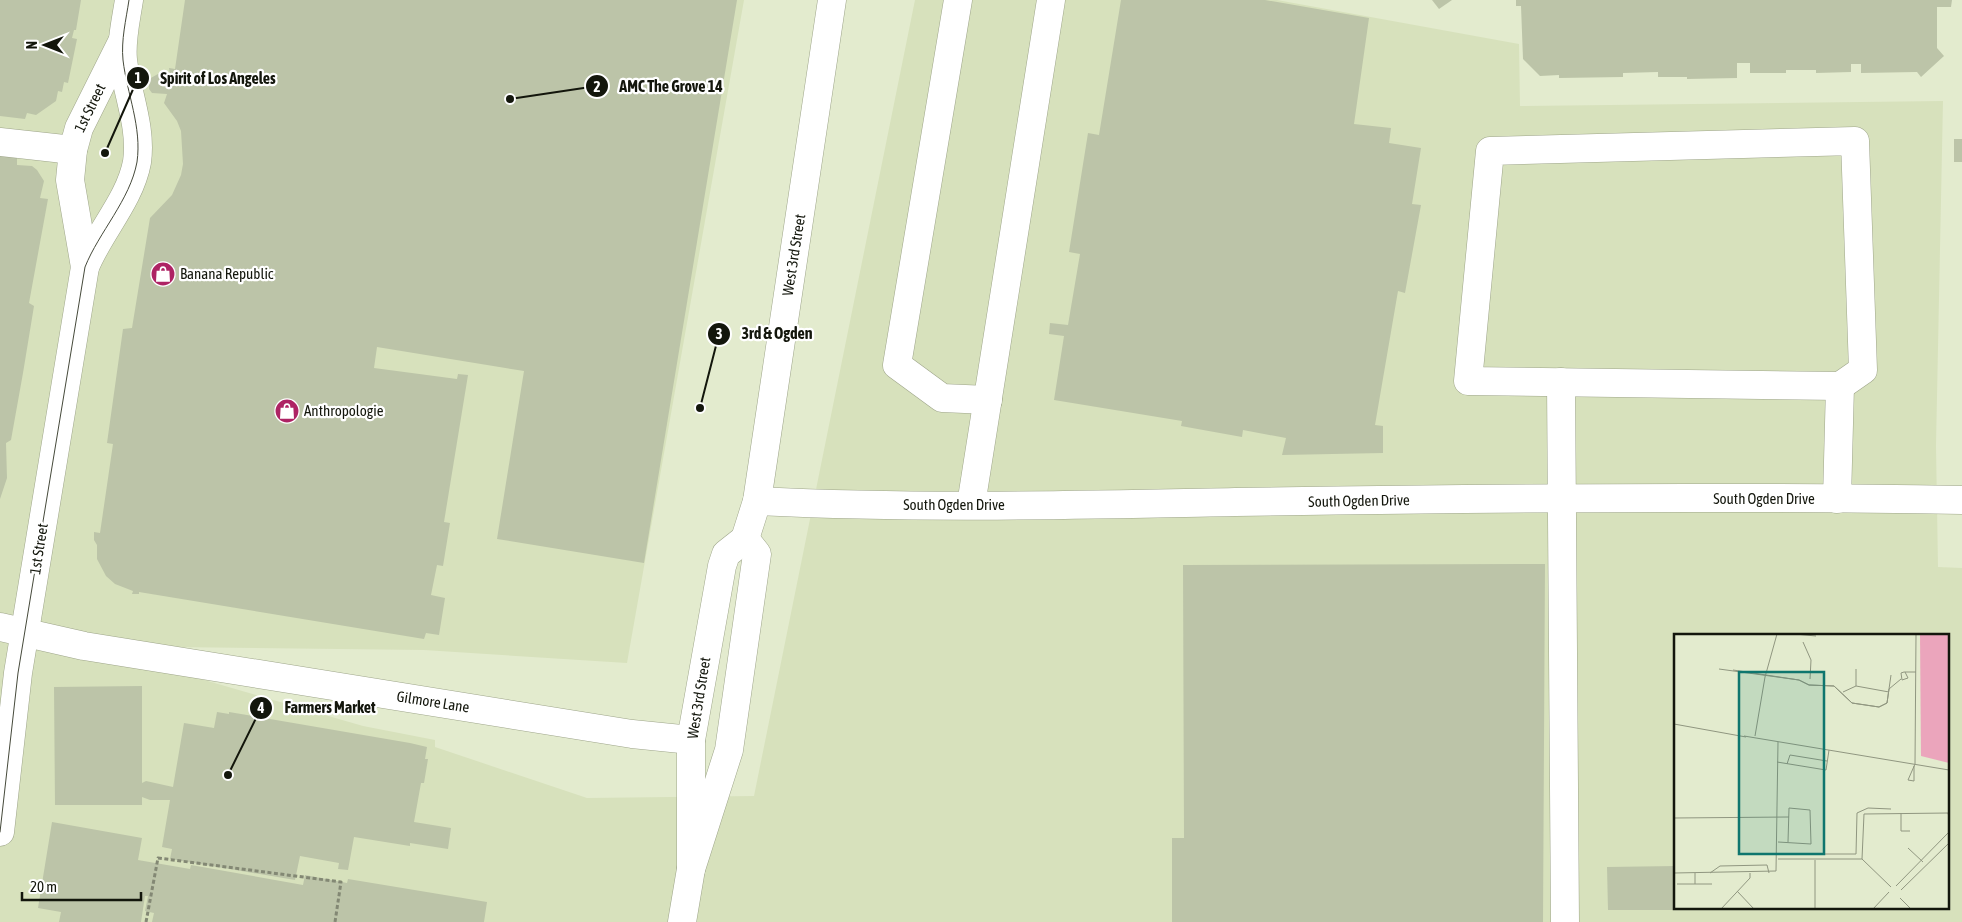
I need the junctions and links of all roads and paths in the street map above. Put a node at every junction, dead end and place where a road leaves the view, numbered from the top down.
1 (130, 0) edge
2 (832, 0) edge
3 (958, 0) edge
4 (1051, 0) edge
5 (123, 40) junction
6 (0, 142) edge
7 (73, 150) junction
8 (85, 267) junction
9 (1561, 382) junction
10 (1840, 386) junction
11 (988, 400) junction
12 (1562, 498) junction
13 (1837, 499) junction
14 (1962, 500) edge
15 (757, 501) junction
16 (971, 505) junction
17 (745, 539) junction
18 (12, 630) edge
19 (691, 740) junction
20 (0, 832) edge
21 (692, 869) junction
22 (146, 922) edge
23 (335, 922) edge
24 (682, 922) edge
25 (1565, 922) edge

1 - 5 street, 1st Street
2 - 15 street, West 3rd Street
3 - 11 street
4 - 11 street
5 - 7 street, 1st Street
5 - 8 street, 1st Street
6 - 7 street
7 - 8 street, 1st Street
8 - 18 street, 1st Street
9 - 10 street
9 - 10 street
9 - 12 street
10 - 13 street
11 - 16 street
12 - 13 street, South Ogden Drive
12 - 16 street, South Ogden Drive
12 - 25 street
13 - 14 street, South Ogden Drive
15 - 16 street, South Ogden Drive
15 - 17 street, West 3rd Street
17 - 19 street, West 3rd Street
17 - 21 street, West 3rd Street
18 - 19 street, Gilmore Lane
18 - 20 street, 1st Street
19 - 21 street, West 3rd Street
21 - 24 street, West 3rd Street
22 - 23 path

